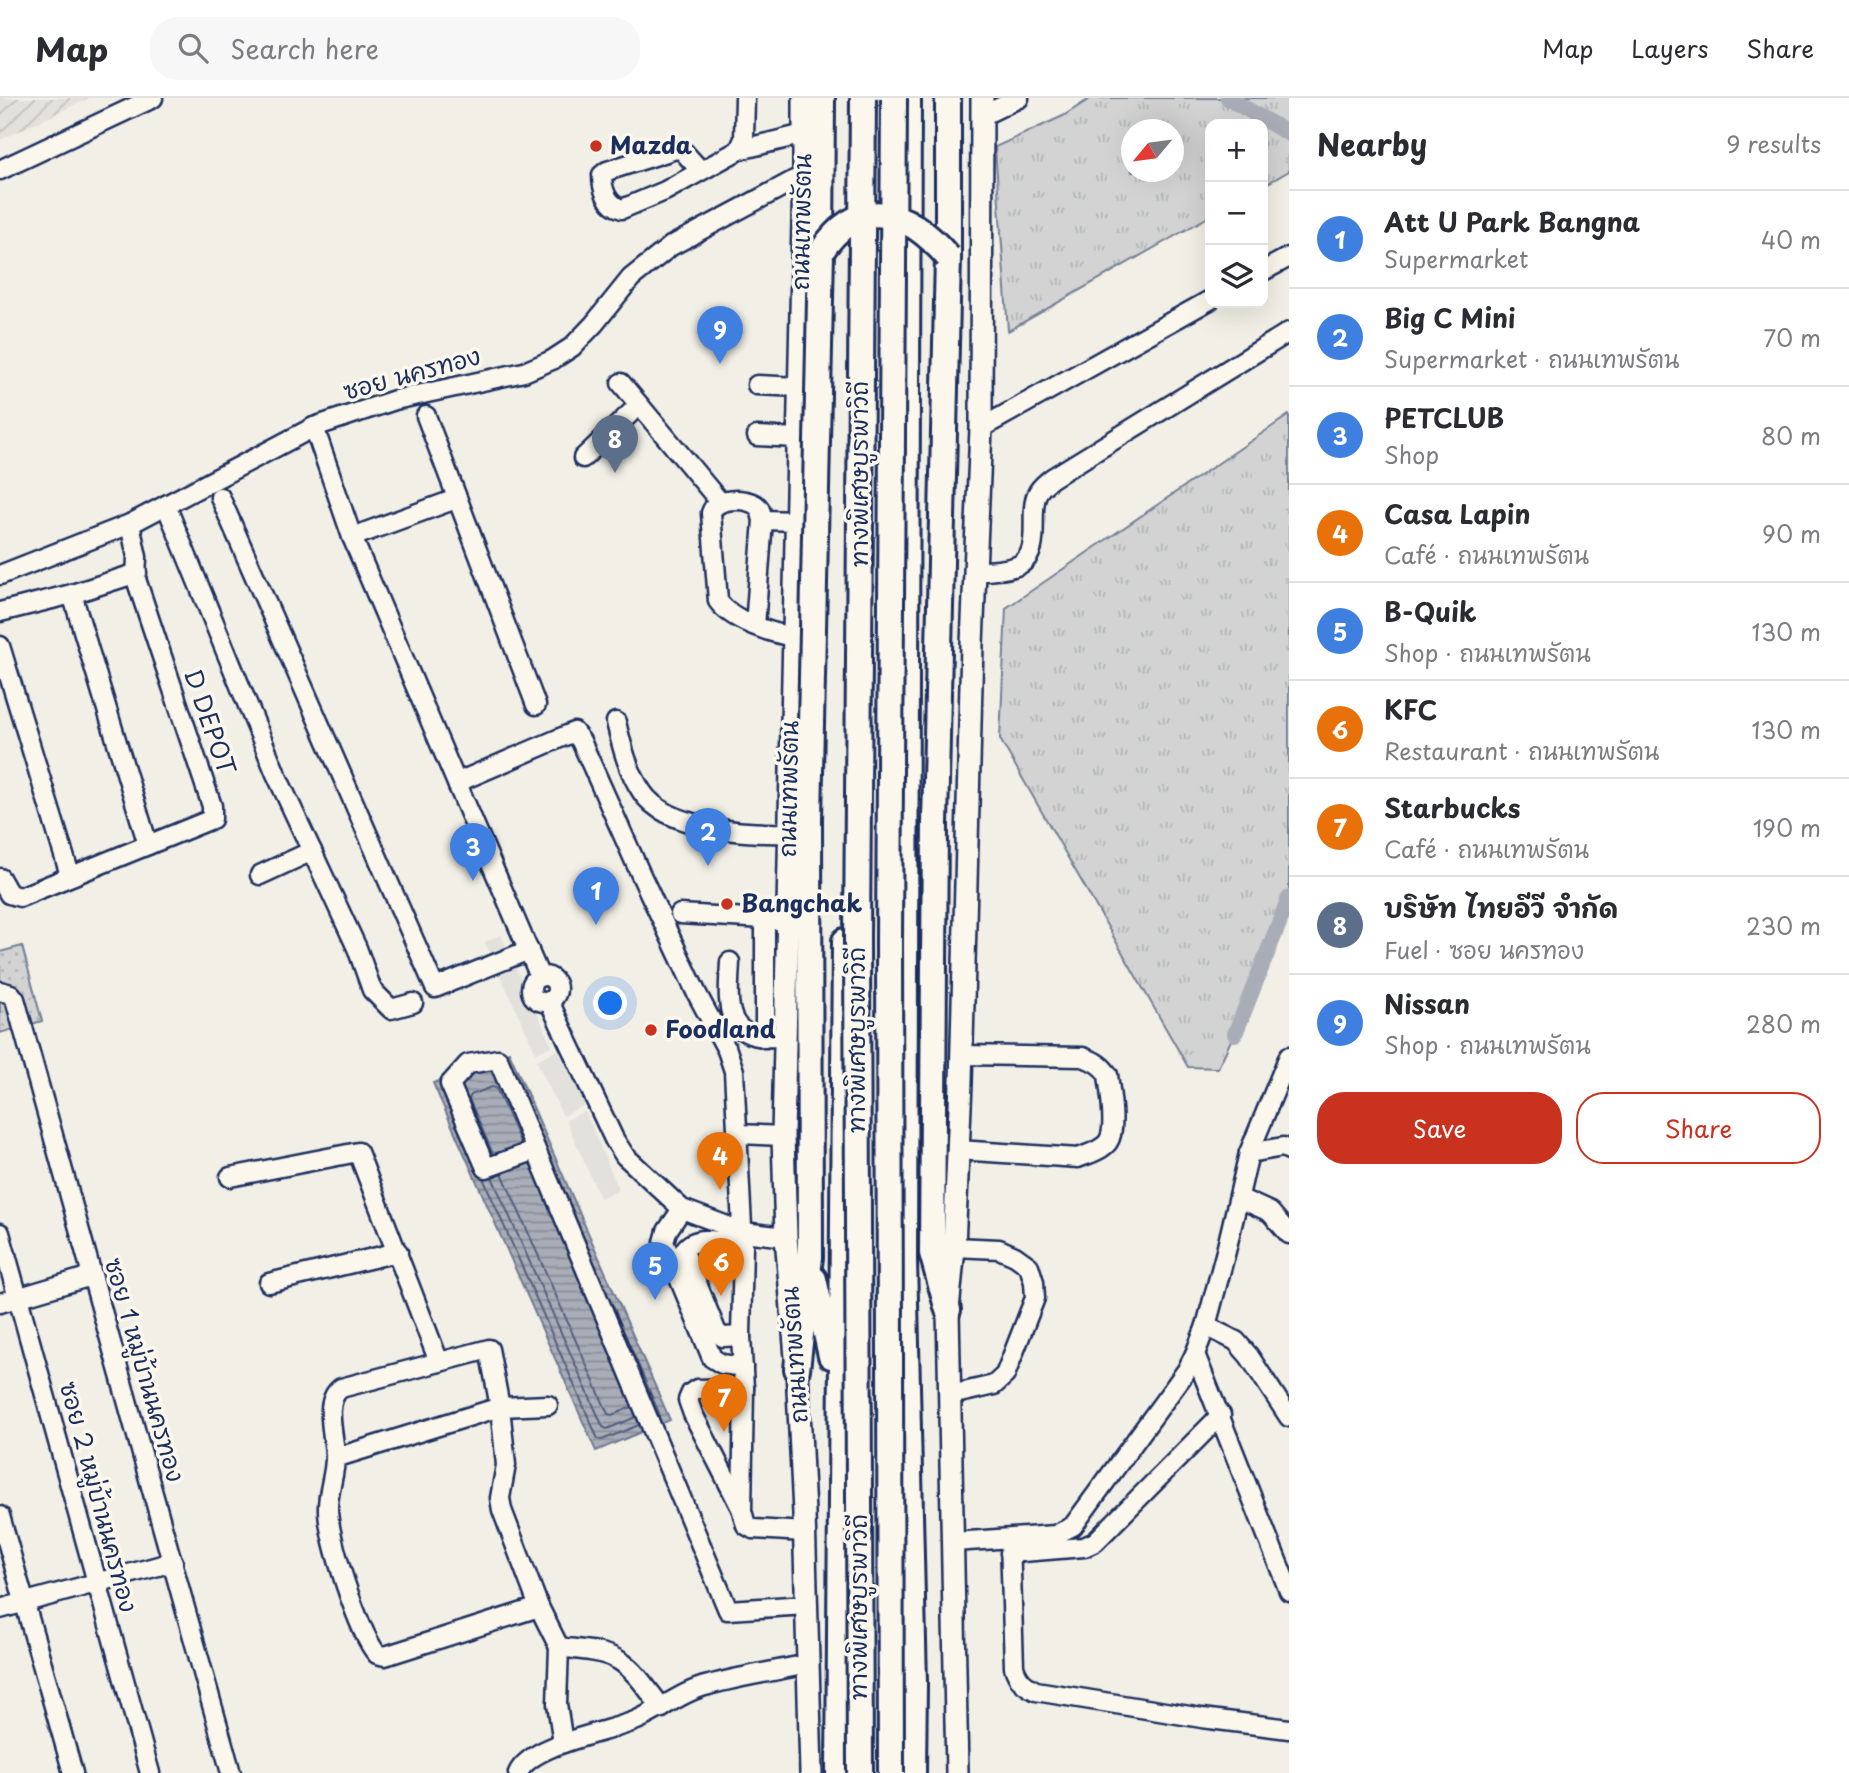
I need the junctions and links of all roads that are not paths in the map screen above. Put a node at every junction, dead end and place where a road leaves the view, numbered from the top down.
1 (153, 98) edge
2 (745, 98) edge
3 (804, 98) edge
4 (822, 98) edge
5 (855, 98) edge
6 (863, 98) edge
7 (894, 98) edge
8 (908, 98) edge
9 (948, 98) edge
10 (1019, 98) edge
11 (982, 107) edge
12 (804, 134) junction
13 (739, 150) junction
14 (0, 170) edge
15 (700, 170) junction
16 (804, 175) junction
17 (821, 252) junction
18 (948, 257) junction
19 (1289, 257) edge
20 (1268, 268) edge
21 (1205, 303) edge
22 (1289, 332) edge
23 (621, 383) dead end
24 (757, 385) dead end
25 (799, 387) junction
26 (639, 405) junction
27 (426, 415) dead end
28 (314, 427) junction
29 (981, 428) junction
30 (757, 436) dead end
31 (798, 438) junction
32 (583, 458) dead end
33 (220, 497) dead end
34 (456, 499) junction
35 (720, 502) junction
36 (166, 505) junction
37 (763, 520) junction
38 (797, 521) junction
39 (130, 524) junction
40 (352, 537) junction
41 (975, 572) junction
42 (136, 573) junction
43 (0, 575) edge
44 (72, 594) junction
45 (0, 612) edge
46 (755, 626) junction
47 (794, 637) junction
48 (0, 646) edge
49 (536, 705) dead end
50 (615, 722) dead end
51 (458, 786) junction
52 (788, 834) junction
53 (148, 845) junction
54 (312, 851) junction
55 (70, 875) junction
56 (260, 876) dead end
57 (0, 878) edge
58 (680, 914) dead end
59 (776, 920) junction
60 (529, 950) junction
61 (730, 962) dead end
62 (0, 991) edge
63 (413, 1003) dead end
64 (775, 1037) junction
65 (962, 1055) junction
66 (1289, 1056) edge
67 (739, 1134) junction
68 (783, 1136) junction
69 (536, 1150) junction
70 (958, 1150) junction
71 (1289, 1150) edge
72 (1249, 1153) junction
73 (230, 1177) dead end
74 (1239, 1198) junction
75 (682, 1209) junction
76 (0, 1233) edge
77 (1289, 1234) edge
78 (786, 1237) junction
79 (743, 1239) junction
80 (943, 1250) junction
81 (398, 1252) junction
82 (810, 1257) junction
83 (905, 1260) junction
84 (91, 1276) junction
85 (269, 1283) dead end
86 (18, 1298) junction
87 (0, 1303) edge
88 (948, 1310) joint
89 (1206, 1326) junction
90 (741, 1336) junction
91 (1195, 1354) junction
92 (439, 1362) junction
93 (743, 1367) junction
94 (797, 1369) junction
95 (744, 1388) junction
96 (951, 1395) junction
97 (840, 1401) junction
98 (548, 1405) dead end
99 (500, 1407) junction
100 (1221, 1415) junction
101 (1289, 1417) edge
102 (335, 1458) junction
103 (742, 1511) junction
104 (0, 1516) edge
105 (805, 1532) junction
106 (954, 1542) junction
107 (1010, 1546) junction
108 (173, 1562) junction
109 (96, 1583) junction
110 (1289, 1591) edge
111 (24, 1603) junction
112 (807, 1605) junction
113 (539, 1607) junction
114 (0, 1609) edge
115 (559, 1647) junction
116 (808, 1664) junction
117 (662, 1708) junction
118 (1289, 1729) edge
119 (563, 1744) junction
120 (535, 1764) edge
121 (73, 1773) edge
122 (150, 1773) edge
123 (231, 1773) edge
124 (517, 1773) edge
125 (811, 1773) edge
126 (839, 1773) edge
127 (860, 1773) edge
128 (891, 1773) edge
129 (913, 1773) edge
130 (957, 1773) edge

1 - 14 street
2 - 13 street
3 - 12 main road, ถนนเทพรัตน
4 - 17 highway
5 - 97 highway, ถนนเทพรัตน
6 - 127 highway, ทางพิเศษบูรพาวิถี, bridge
7 - 128 highway, ทางพิเศษบูรพาวิถี, bridge
8 - 83 highway
9 - 18 highway
10 - 11 street
11 - 29 main road
12 - 13 street
12 - 16 main road, ถนนเทพรัตน
13 - 15 street
15 - 15 street
16 - 25 main road, ถนนเทพรัตน
16 - 28 street, ซอย นครทอง
17 - 18 highway, bridge
17 - 82 highway, bridge
18 - 80 highway
19 - 20 street
21 - 29 street
22 - 41 street
23 - 26 street
24 - 25 street
25 - 31 main road, ถนนเทพรัตน
26 - 32 street
26 - 35 street
27 - 34 street
28 - 36 street, ซอย นครทอง
28 - 40 street
29 - 41 main road
30 - 31 street
31 - 38 main road, ถนนเทพรัตน
33 - 60 street
34 - 40 street
34 - 49 street
35 - 37 street
35 - 46 street
36 - 39 street, ซอย นครทอง
36 - 54 street
37 - 38 street
37 - 46 street
38 - 47 main road, ถนนเทพรัตน
39 - 42 street, D DEPOT
39 - 43 street, ซอย นครทอง
40 - 51 street
41 - 65 main road
42 - 44 street
42 - 53 street, D DEPOT
44 - 45 street
44 - 53 street
46 - 47 street
47 - 52 main road, ถนนเทพรัตน
48 - 55 street
50 - 52 street
51 - 60 street
51 - 67 street
52 - 59 main road, ถนนเทพรัตน
53 - 55 street, D DEPOT
54 - 56 street
54 - 63 street
55 - 57 street, D DEPOT
58 - 59 street
59 - 64 main road, ถนนเทพรัตน
60 - 75 street
61 - 64 street
62 - 84 street, ซอย 1 หมู่บ้านนครทอง
64 - 68 main road, ถนนเทพรัตน
65 - 70 main road
65 - 70 street
66 - 72 street
67 - 68 street
67 - 79 street
68 - 78 main road, ถนนเทพรัตน
69 - 69 street
69 - 112 street
70 - 80 main road
71 - 72 street
72 - 74 street
73 - 81 street
74 - 77 street
74 - 89 street
75 - 79 street
75 - 93 street
76 - 86 street, ซอย 2 หมู่บ้านนครทอง
78 - 79 street
78 - 94 main road, ถนนเทพรัตน
79 - 90 street
79 - 90 street
80 - 83 highway
80 - 88 highway
80 - 96 street
81 - 85 street
81 - 92 street
82 - 94 highway
82 - 97 highway
83 - 129 highway
84 - 86 street
84 - 108 street, ซอย 1 หมู่บ้านนครทอง
86 - 87 street
86 - 109 street, ซอย 2 หมู่บ้านนครทอง
88 - 96 main road
89 - 91 street
89 - 101 street
90 - 93 street
91 - 100 street
91 - 107 street
92 - 99 street
92 - 102 street
93 - 95 street
94 - 105 main road, ถนนเทพรัตน
95 - 103 street
95 - 103 street
96 - 106 main road
97 - 126 highway, ถนนเทพรัตน
98 - 99 street
99 - 102 street
99 - 113 street
100 - 107 street
100 - 110 street
102 - 113 street
103 - 105 street
104 - 111 street
105 - 112 main road, ถนนเทพรัตน
106 - 107 street
106 - 130 main road
107 - 118 street
108 - 109 street
108 - 123 street, ซอย 1 หมู่บ้านนครทอง
109 - 111 street
109 - 122 street, ซอย 2 หมู่บ้านนครทอง
111 - 114 street
111 - 121 street
112 - 116 main road, ถนนเทพรัตน
113 - 115 street
115 - 117 street
115 - 119 street
116 - 117 street
116 - 125 main road, ถนนเทพรัตน
117 - 119 street
119 - 120 street
120 - 124 street

